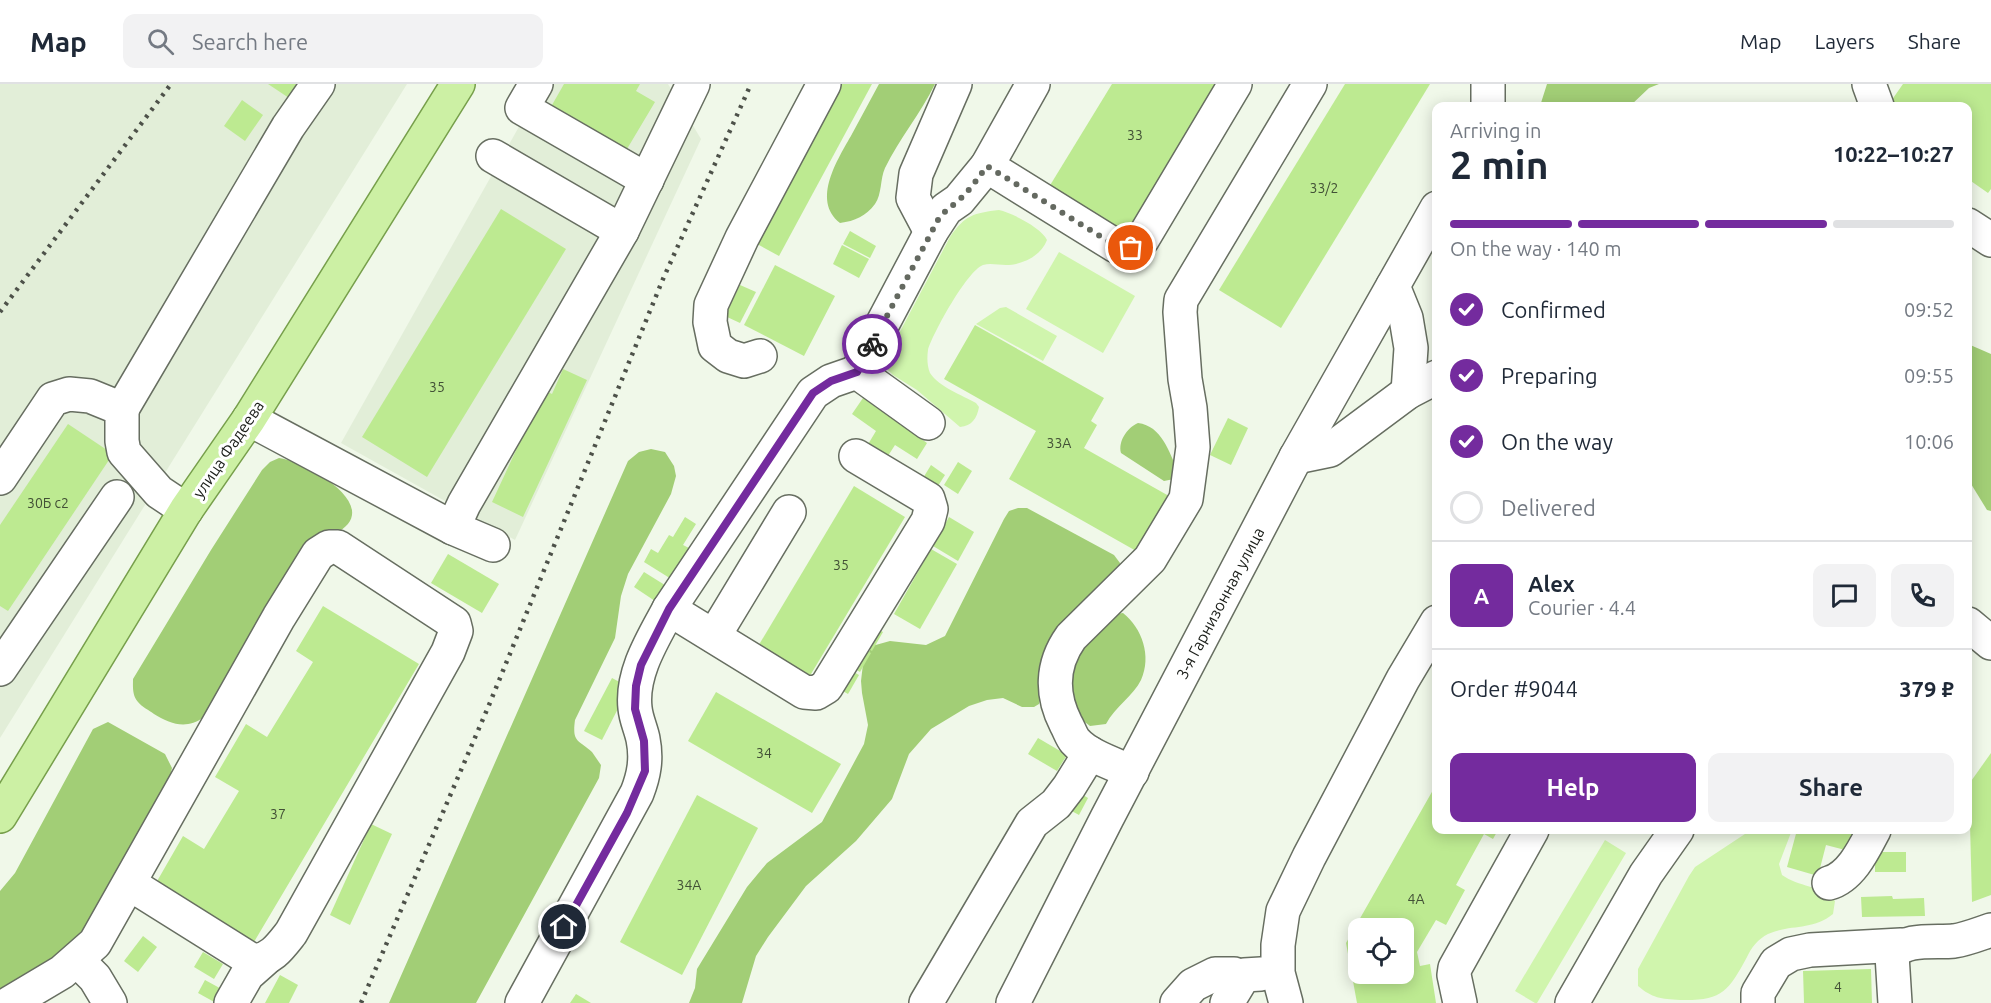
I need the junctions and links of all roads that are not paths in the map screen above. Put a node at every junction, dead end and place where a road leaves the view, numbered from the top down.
1 (318, 84) edge
2 (458, 84) edge
3 (536, 84) edge
4 (693, 84) edge
5 (824, 84) edge
6 (955, 84) edge
7 (1033, 84) edge
8 (1235, 84) edge
9 (1310, 84) edge
10 (1488, 84) edge
11 (1869, 84) edge
12 (1488, 102) edge
13 (1876, 102) edge
14 (493, 156) dead end
15 (987, 166) junction
16 (647, 180) junction
17 (1432, 217) edge
18 (1972, 228) edge
19 (622, 231) junction
20 (931, 232) junction
21 (1991, 240) edge
22 (1393, 286) junction
23 (760, 356) dead end
24 (857, 372) junction
25 (1432, 380) edge
26 (1408, 392) junction
27 (122, 409) junction
28 (249, 419) junction
29 (928, 423) dead end
30 (856, 456) dead end
31 (1296, 458) junction
32 (0, 478) edge
33 (117, 497) dead end
34 (186, 510) junction
35 (789, 512) dead end
36 (453, 528) junction
37 (493, 545) dead end
38 (669, 609) junction
39 (1432, 631) edge
40 (714, 636) junction
41 (0, 669) edge
42 (1090, 753) junction
43 (1131, 772) junction
44 (0, 816) edge
45 (1530, 834) edge
46 (1674, 834) edge
47 (1872, 834) edge
48 (1829, 882) dead end
49 (130, 884) junction
50 (1978, 934) edge
51 (1901, 945) junction
52 (77, 960) junction
53 (264, 960) junction
54 (1282, 988) edge
55 (1230, 989) edge
56 (1756, 1000) edge
57 (10, 1003) edge
58 (110, 1003) edge
59 (231, 1003) edge
60 (522, 1003) edge
61 (926, 1003) edge
62 (1013, 1003) edge
63 (1177, 1003) edge
64 (1460, 1003) edge
65 (1572, 1003) edge
66 (1895, 1003) edge

1 - 27 street
2 - 28 main road, улица Фадеева
3 - 16 street
4 - 16 street
5 - 23 street
6 - 20 street
7 - 15 street
8 - 15 street
9 - 42 street
10 - 12 street
11 - 13 street
14 - 19 street
15 - 20 street
16 - 19 street
17 - 22 street, 3-я Гарнизонная улица
18 - 21 street
19 - 36 street
20 - 24 street
22 - 26 street
22 - 31 street, 3-я Гарнизонная улица
24 - 29 street
24 - 38 street
25 - 26 street
26 - 31 street
27 - 32 street
27 - 34 street
28 - 34 main road, улица Фадеева
28 - 36 street
30 - 40 street
31 - 43 street, 3-я Гарнизонная улица
33 - 41 street
34 - 44 main road, улица Фадеева
35 - 40 street
36 - 37 street
38 - 40 street
38 - 60 street
39 - 54 street
42 - 43 street
42 - 61 street
43 - 62 street, 3-я Гарнизонная улица
45 - 64 street
46 - 65 street
47 - 48 street
49 - 52 street
49 - 53 street
49 - 53 street
50 - 51 street
51 - 56 street
51 - 66 street
52 - 57 street
52 - 58 street
53 - 59 street
54 - 55 street
55 - 63 street

